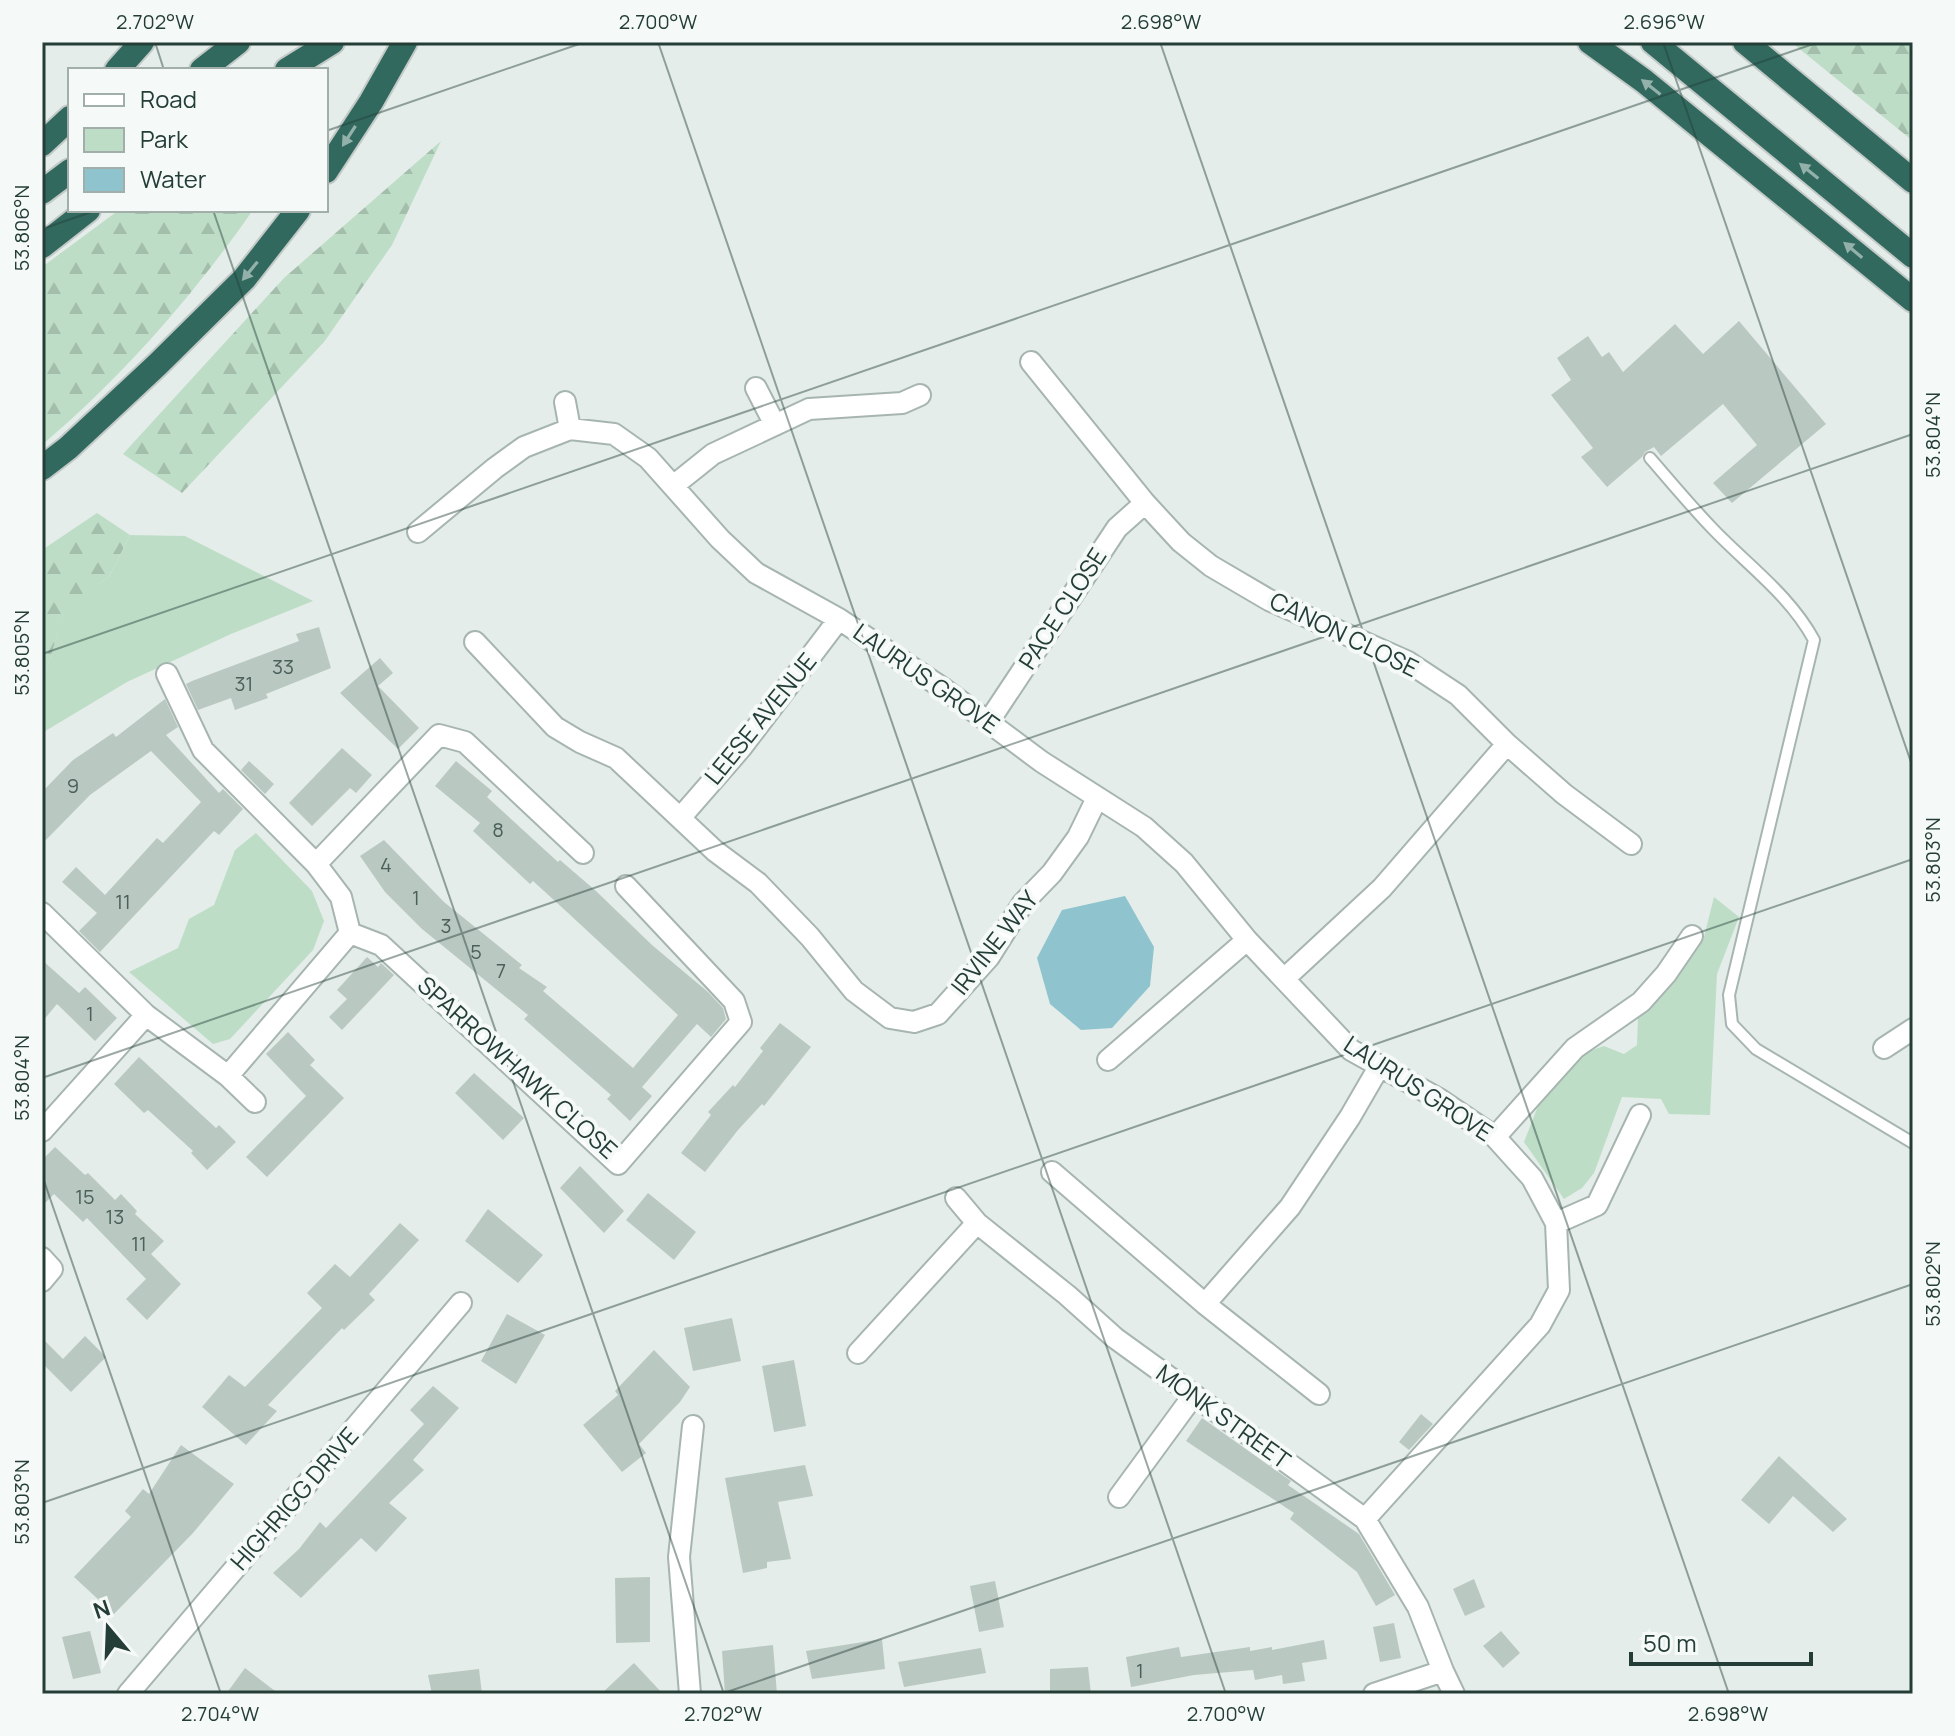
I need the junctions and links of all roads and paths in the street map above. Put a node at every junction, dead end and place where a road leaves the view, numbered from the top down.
1 (142, 42) edge
2 (238, 42) edge
3 (332, 42) edge
4 (405, 42) edge
5 (1590, 42) edge
6 (1653, 42) edge
7 (1745, 42) edge
8 (119, 68) edge
9 (205, 68) edge
10 (290, 68) edge
11 (68, 120) edge
12 (42, 144) edge
13 (328, 168) edge
14 (68, 172) edge
15 (1913, 181) edge
16 (42, 192) edge
17 (85, 212) edge
18 (296, 212) edge
19 (42, 246) edge
20 (1913, 256) edge
21 (1913, 300) edge
22 (1031, 362) dead end
23 (756, 388) dead end
24 (920, 395) dead end
25 (565, 402) dead end
26 (775, 425) junction
27 (570, 429) junction
28 (1650, 458) dead end
29 (42, 468) edge
30 (673, 486) junction
31 (1145, 503) junction
32 (418, 532) dead end
33 (839, 619) junction
34 (475, 642) dead end
35 (167, 674) dead end
36 (989, 721) junction
37 (1507, 744) junction
38 (1097, 798) junction
39 (681, 817) junction
40 (1631, 844) dead end
41 (583, 853) dead end
42 (316, 864) junction
43 (626, 886) dead end
44 (42, 913) edge
45 (350, 933) junction
46 (1692, 936) dead end
47 (1247, 940) junction
48 (1284, 979) junction
49 (146, 1015) junction
50 (1913, 1029) edge
51 (1884, 1048) dead end
52 (1108, 1060) dead end
53 (1379, 1067) junction
54 (228, 1076) junction
55 (255, 1102) dead end
56 (1640, 1115) dead end
57 (42, 1131) edge
58 (1495, 1137) junction
59 (1913, 1143) edge
60 (1052, 1172) dead end
61 (956, 1198) dead end
62 (977, 1223) junction
63 (1556, 1223) junction
64 (42, 1258) edge
65 (42, 1281) edge
66 (461, 1303) dead end
67 (1205, 1304) junction
68 (858, 1353) dead end
69 (1319, 1394) dead end
70 (1193, 1396) junction
71 (693, 1426) dead end
72 (1119, 1497) dead end
73 (1365, 1519) junction
74 (1443, 1671) junction
75 (128, 1694) edge
76 (690, 1694) edge
77 (1374, 1694) edge
78 (1454, 1694) edge

1 - 8 highway
2 - 9 highway
3 - 10 highway
4 -> 13 highway
21 -> 5 highway
20 -> 6 highway
7 - 15 highway
11 - 12 highway
14 - 16 highway
17 - 19 highway
18 -> 29 highway
22 - 31 street
23 - 26 street
24 - 26 street
25 - 27 street
26 - 30 street
27 - 30 street, LAURUS GROVE
27 - 32 street, LAURUS GROVE
28 - 59 lane
30 - 33 street, LAURUS GROVE
31 - 36 street, PACE CLOSE
31 - 37 street, CANON CLOSE
33 - 36 street, LAURUS GROVE
33 - 39 street, LEESE AVENUE
34 - 39 street
35 - 42 street
36 - 38 street, LAURUS GROVE
37 - 40 street, CANON CLOSE
37 - 48 street
38 - 39 street, IRVINE WAY
38 - 47 street, LAURUS GROVE
41 - 42 street
42 - 45 street
43 - 45 street, SPARROWHAWK CLOSE
44 - 49 street
45 - 54 street
46 - 58 street
47 - 48 street, LAURUS GROVE
47 - 52 street
48 - 53 street, LAURUS GROVE
49 - 54 street
49 - 57 street
50 - 51 street
53 - 58 street, LAURUS GROVE
53 - 67 street
54 - 55 street
56 - 63 street
58 - 63 street, LAURUS GROVE
60 - 67 street
61 - 62 street, MONK STREET
62 - 68 street
62 - 70 street, MONK STREET
63 - 73 street, LAURUS GROVE
64 - 65 street
66 - 75 street, HIGHRIGG DRIVE
67 - 69 street
70 - 72 street
70 - 73 street, MONK STREET
71 - 76 street
73 - 74 street, MONK STREET
74 - 77 street
74 - 78 street, MONK STREET

